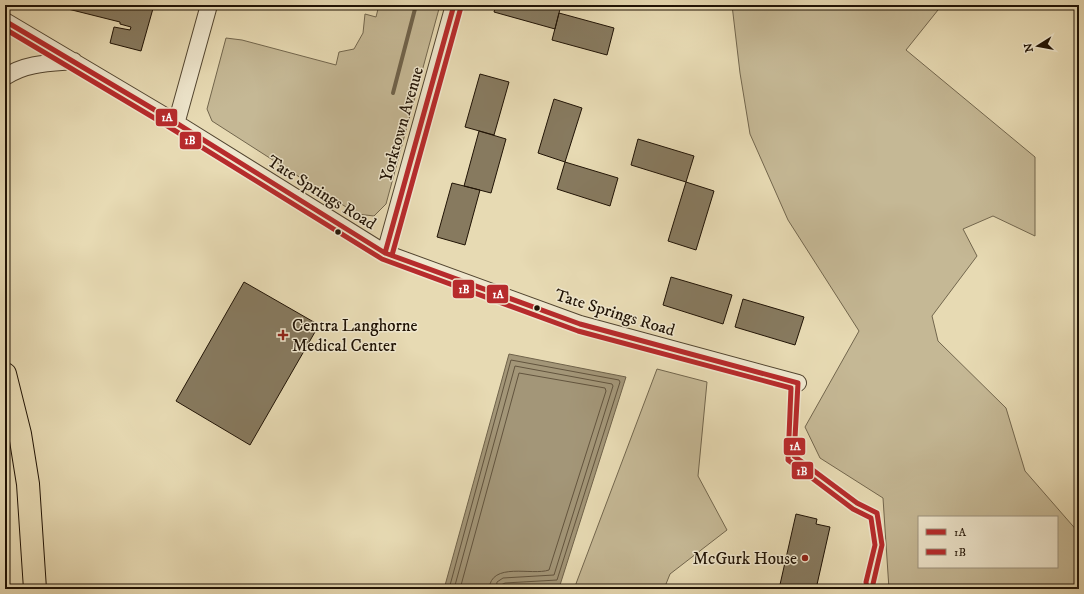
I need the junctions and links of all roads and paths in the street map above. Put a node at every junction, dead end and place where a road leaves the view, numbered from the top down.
1 (209, 5) edge
2 (454, 5) edge
3 (5, 21) edge
4 (74, 62) junction
5 (5, 77) edge
6 (176, 124) junction
7 (385, 253) junction
8 (5, 374) edge
9 (798, 383) dead end
10 (35, 589) edge

1 - 6 street
2 - 7 street, Yorktown Avenue
3 - 4 street, Tate Springs Road
4 - 5 street
4 - 6 street, Tate Springs Road
6 - 7 street, Tate Springs Road
7 - 9 street, Tate Springs Road
8 - 10 main road

